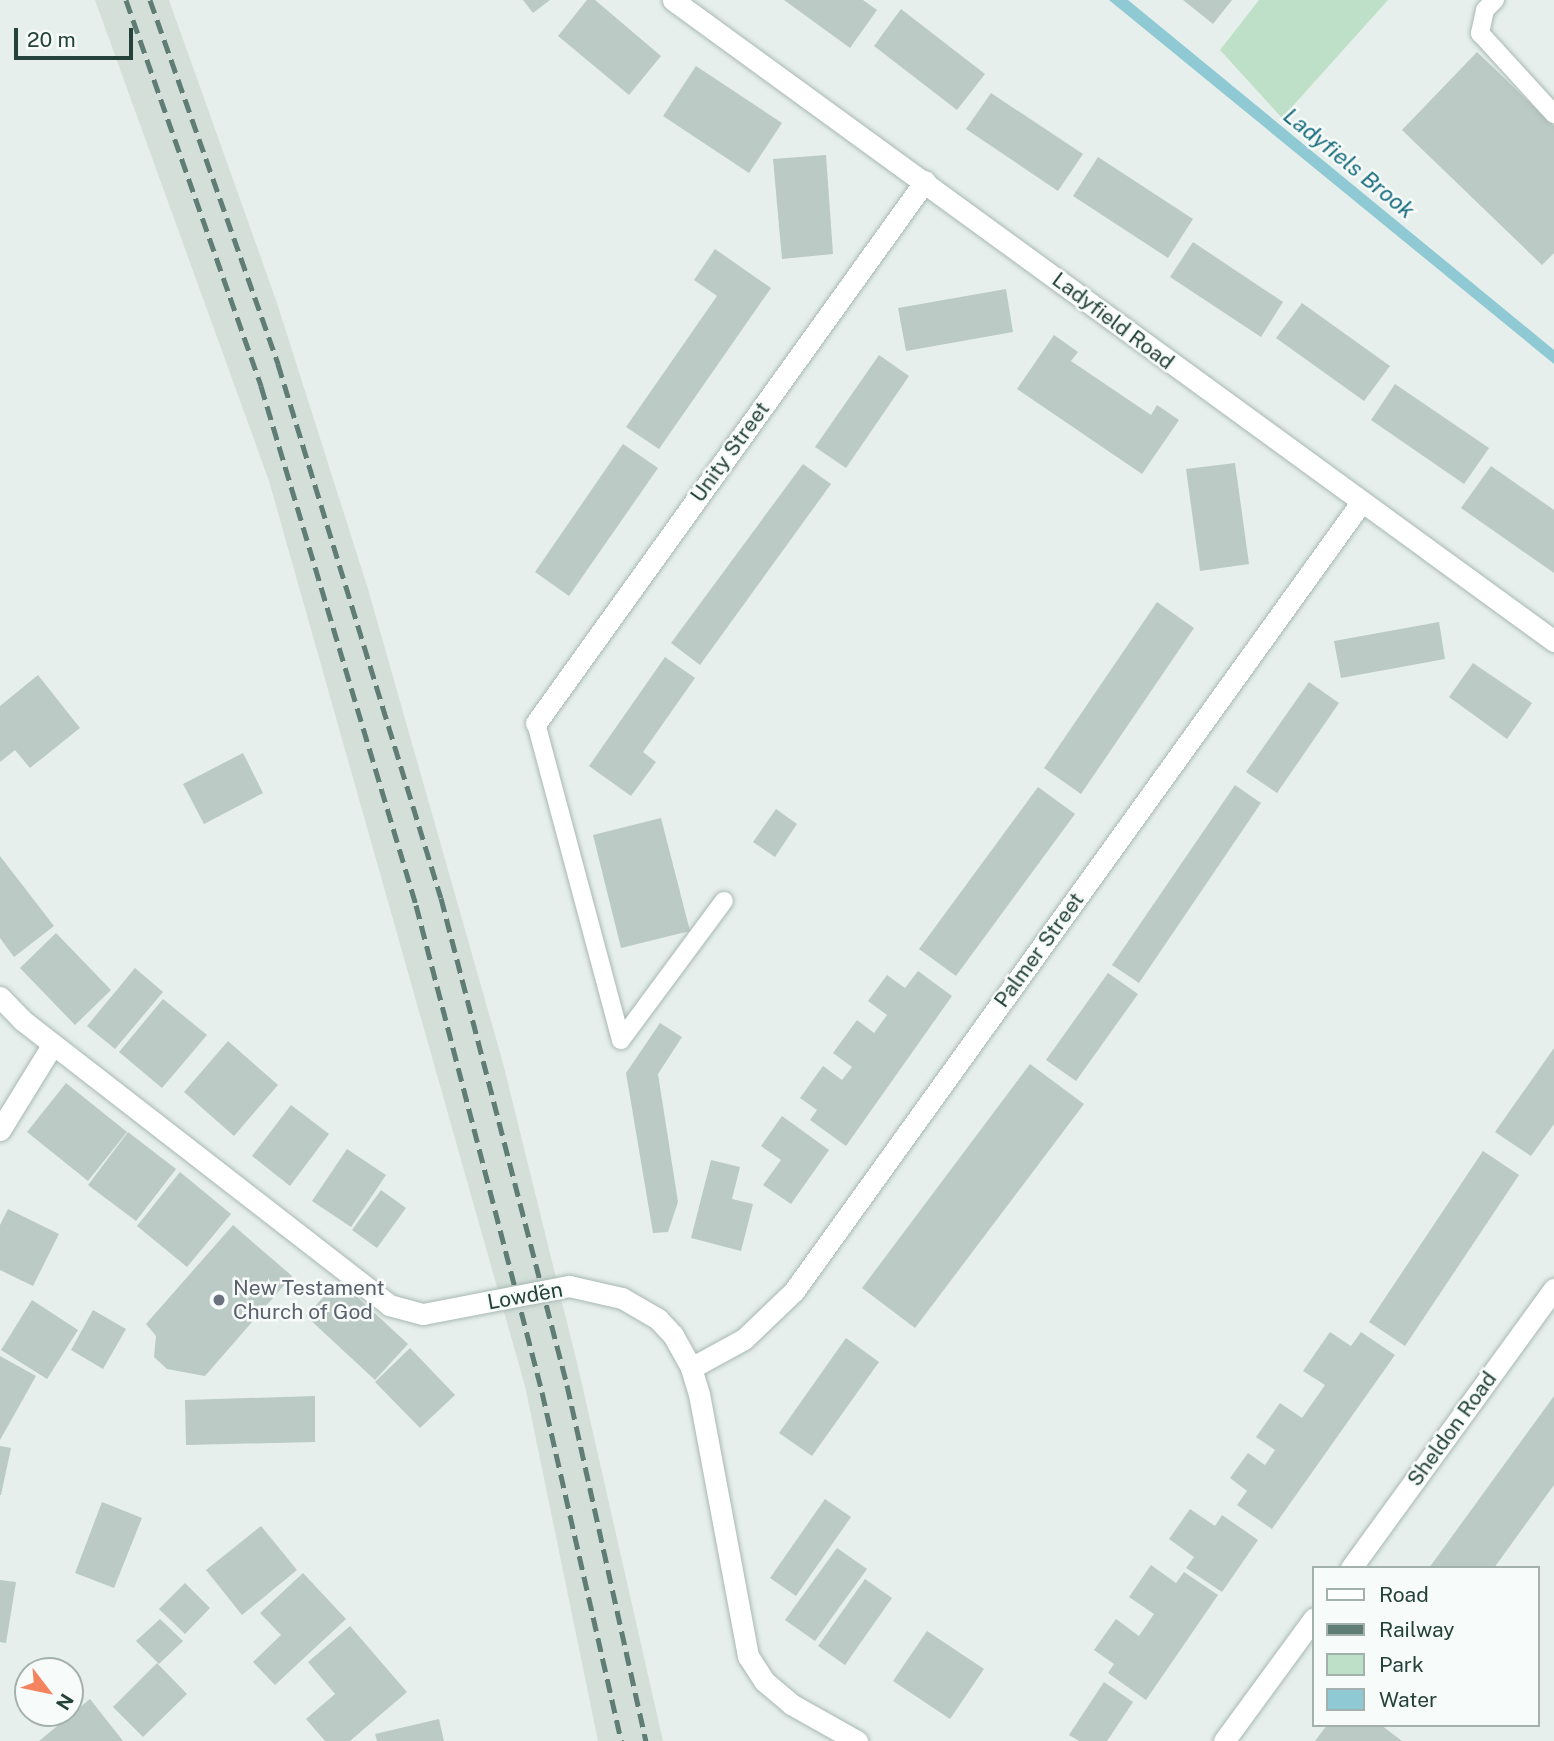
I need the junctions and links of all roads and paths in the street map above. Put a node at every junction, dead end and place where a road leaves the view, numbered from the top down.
1 (673, 0) edge
2 (1495, 0) edge
3 (1554, 114) edge
4 (925, 181) junction
5 (1360, 504) junction
6 (1554, 641) edge
7 (536, 723) joint
8 (724, 901) dead end
9 (0, 997) edge
10 (53, 1044) junction
11 (0, 1130) edge
12 (1554, 1289) edge
13 (691, 1368) junction
14 (1352, 1566) edge
15 (1312, 1621) edge
16 (857, 1741) edge
17 (1224, 1741) edge

1 - 4 street, Ladyfield Road
2 - 3 lane
4 - 5 street, Ladyfield Road
4 - 7 street, Unity Street
5 - 6 street, Ladyfield Road
5 - 13 street, Palmer Street
7 - 8 lane
9 - 10 street, Lowden
10 - 11 street
10 - 13 street, Lowden
12 - 14 street, Sheldon Road
13 - 16 street, Lowden
15 - 17 street

